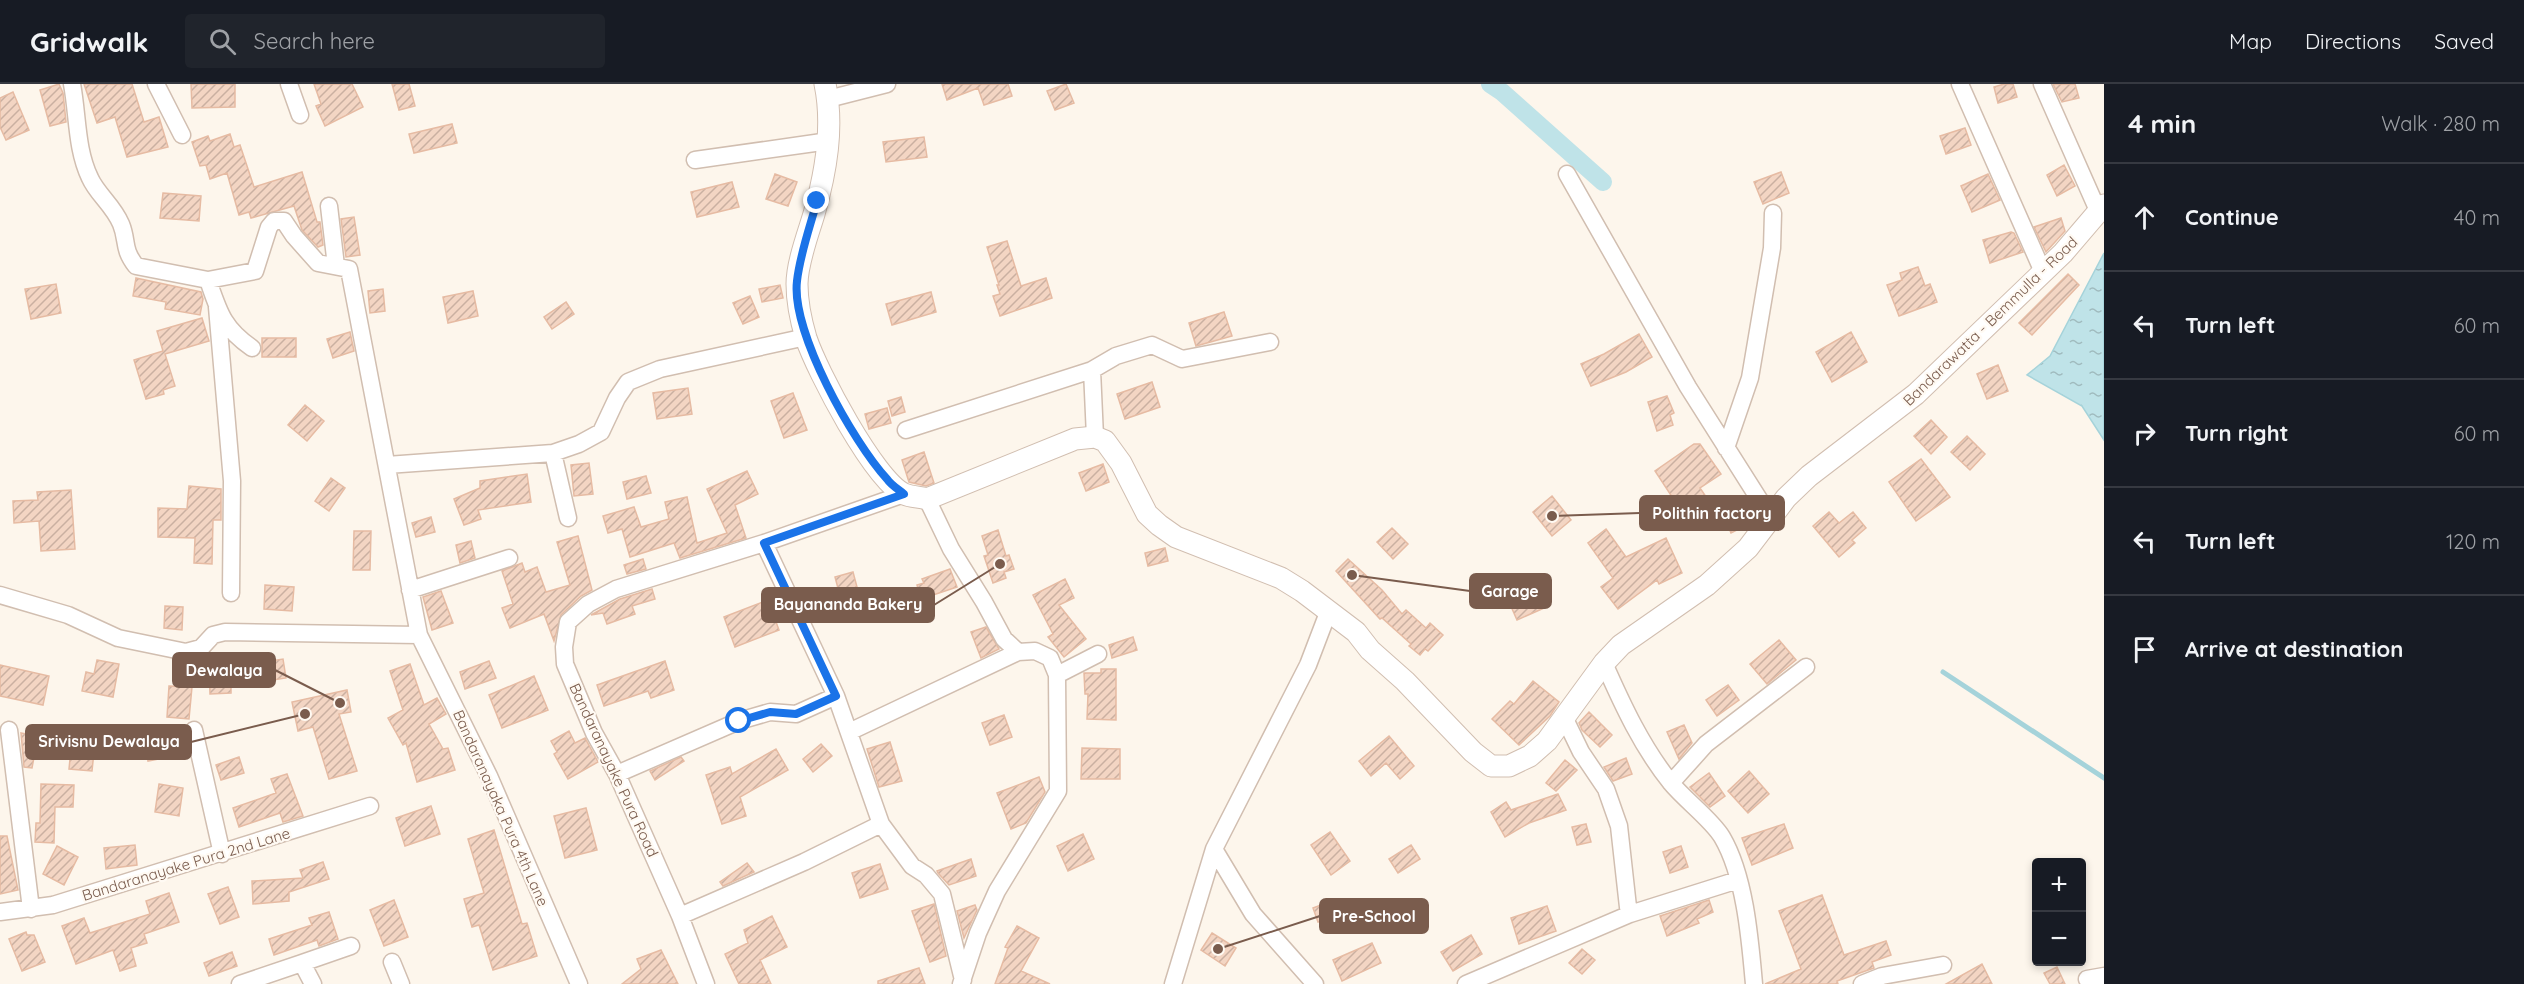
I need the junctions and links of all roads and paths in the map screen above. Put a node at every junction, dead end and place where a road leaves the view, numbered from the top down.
1 (72, 84) edge
2 (156, 84) edge
3 (289, 84) edge
4 (887, 84) edge
5 (1960, 84) edge
6 (2042, 84) edge
7 (826, 91) edge
8 (300, 115) dead end
9 (182, 135) dead end
10 (829, 141) junction
11 (695, 160) dead end
12 (1567, 174) dead end
13 (329, 206) dead end
14 (2101, 209) edge
15 (1773, 213) dead end
16 (336, 266) junction
17 (2043, 272) junction
18 (208, 280) junction
19 (217, 307) junction
20 (806, 337) junction
21 (1270, 342) dead end
22 (252, 348) dead end
23 (1092, 370) junction
24 (906, 430) dead end
25 (1095, 437) junction
26 (1726, 448) junction
27 (553, 453) junction
28 (387, 465) junction
29 (904, 494) junction
30 (927, 499) junction
31 (568, 518) dead end
32 (1771, 518) junction
33 (764, 543) junction
34 (509, 558) dead end
35 (410, 590) junction
36 (231, 593) dead end
37 (0, 595) edge
38 (1329, 610) junction
39 (419, 634) junction
40 (1018, 652) junction
41 (1098, 654) dead end
42 (1604, 663) junction
43 (1806, 667) dead end
44 (1057, 675) junction
45 (836, 696) junction
46 (1564, 717) junction
47 (9, 730) dead end
48 (195, 730) dead end
49 (849, 732) junction
50 (617, 774) junction
51 (1671, 783) junction
52 (370, 806) dead end
53 (881, 824) junction
54 (1214, 849) junction
55 (222, 854) junction
56 (1738, 880) junction
57 (32, 909) junction
58 (0, 912) edge
59 (1630, 914) junction
60 (680, 916) junction
61 (351, 946) dead end
62 (392, 962) dead end
63 (302, 963) junction
64 (1943, 965) dead end
65 (962, 982) edge
66 (240, 984) edge
67 (313, 984) edge
68 (401, 984) edge
69 (579, 984) edge
70 (706, 984) edge
71 (1173, 984) edge
72 (1315, 984) edge
73 (1466, 984) edge
74 (1754, 984) edge
75 (1862, 984) edge

1 - 18 street
2 - 9 street
3 - 8 street
4 - 7 street
5 - 17 street
6 - 14 street
7 - 10 street
10 - 11 street
10 - 20 street
12 - 26 street
13 - 16 street
14 - 17 street, Bandarawatta - Bemmulla - Road
15 - 26 street
16 - 18 street
16 - 28 street, Bandaranayaka Pura 4th Lane
17 - 32 street, Bandarawatta - Bemmulla - Road
18 - 19 street
19 - 22 street
19 - 36 street
20 - 27 street
20 - 29 street
21 - 23 street
23 - 24 street
23 - 25 street
25 - 30 street
25 - 38 street, Bandarawatta - Bemmulla - Road
26 - 32 street
27 - 28 street
27 - 31 street
28 - 35 street, Bandaranayaka Pura 4th Lane
29 - 30 street
29 - 33 street, Bandaranayake Pura Road
30 - 40 street
32 - 42 street, Bandarawatta - Bemmulla - Road
33 - 45 street
33 - 50 street, Bandaranayake Pura Road
34 - 35 street
35 - 39 street, Bandaranayaka Pura 4th Lane
37 - 39 street
38 - 46 street, Bandarawatta - Bemmulla - Road
38 - 54 street
39 - 69 street, Bandaranayaka Pura 4th Lane
40 - 44 street
40 - 49 street
41 - 44 street
42 - 46 street, Bandarawatta - Bemmulla - Road
42 - 51 street
43 - 51 street
44 - 65 street
45 - 49 street
45 - 50 street
46 - 59 street
47 - 57 street
48 - 55 street
49 - 53 street
50 - 60 street, Bandaranayake Pura Road
51 - 56 street
52 - 55 street, Bandaranayake Pura 2nd Lane
53 - 60 street
53 - 65 street
54 - 71 street
54 - 72 street
55 - 57 street, Bandaranayake Pura 2nd Lane
56 - 59 street
56 - 74 street
57 - 58 street, Bandaranayake Pura 2nd Lane
59 - 73 street
60 - 70 street, Bandaranayake Pura Road
61 - 63 street
62 - 68 street
63 - 66 street
63 - 67 street
64 - 75 street

